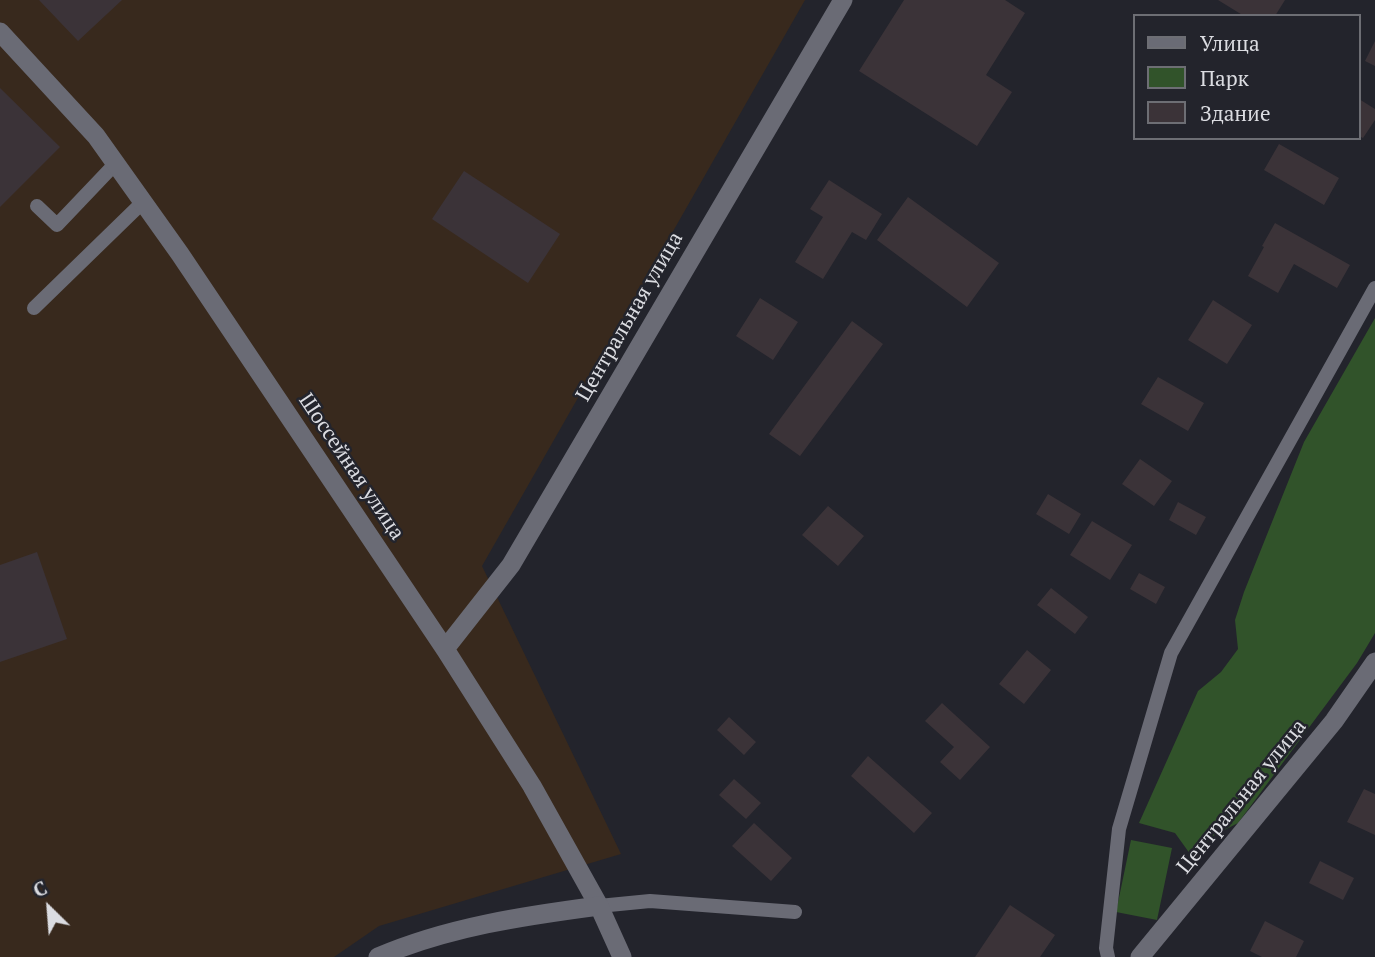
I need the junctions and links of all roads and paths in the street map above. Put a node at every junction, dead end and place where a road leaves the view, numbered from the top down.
1 (843, 0) edge
2 (0, 32) edge
3 (116, 163) junction
4 (144, 201) junction
5 (37, 206) dead end
6 (1375, 288) edge
7 (34, 308) dead end
8 (445, 649) junction
9 (1375, 662) edge
10 (599, 906) junction
11 (795, 912) dead end
12 (377, 957) edge
13 (622, 957) edge
14 (1108, 957) edge
15 (1140, 957) edge

1 - 8 street, Центральная улица
2 - 3 street, Шоссейная улица
3 - 4 street, Шоссейная улица
3 - 5 lane
4 - 7 lane
4 - 8 street, Шоссейная улица
6 - 14 lane
8 - 10 street, Шоссейная улица
9 - 15 street, Центральная улица
10 - 11 lane
10 - 12 street
10 - 13 street, Шоссейная улица

